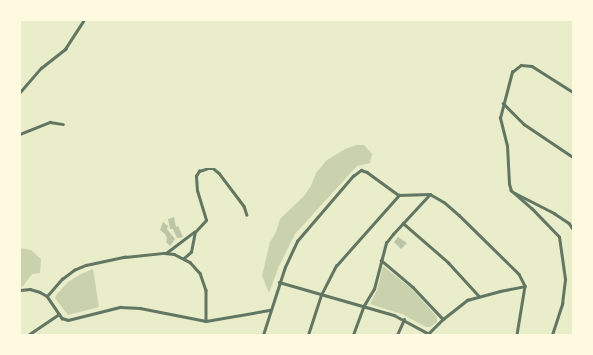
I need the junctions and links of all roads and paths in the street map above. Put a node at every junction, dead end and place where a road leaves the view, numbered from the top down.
1 (84, 20) edge
2 (20, 92) edge
3 (573, 92) edge
4 (503, 102) junction
5 (63, 124) dead end
6 (20, 134) edge
7 (573, 157) edge
8 (511, 191) junction
9 (430, 194) junction
10 (399, 195) junction
11 (247, 215) dead end
12 (403, 223) junction
13 (573, 229) edge
14 (194, 232) junction
15 (166, 253) junction
16 (184, 258) junction
17 (380, 260) junction
18 (279, 282) junction
19 (525, 286) junction
20 (20, 290) edge
21 (321, 295) junction
22 (47, 296) junction
23 (479, 296) junction
24 (363, 307) junction
25 (270, 310) junction
26 (59, 314) junction
27 (404, 319) junction
28 (442, 319) junction
29 (206, 321) junction
30 (429, 334) edge
31 (28, 335) edge
32 (263, 335) edge
33 (308, 335) edge
34 (354, 335) edge
35 (397, 335) edge
36 (517, 335) edge
37 (552, 335) edge

1 - 2 street
3 - 4 street
4 - 7 street
4 - 8 street
5 - 6 street
8 - 13 street
8 - 37 street
9 - 10 street
9 - 12 street
9 - 19 street
10 - 18 street
10 - 21 street
11 - 14 street
12 - 17 street
12 - 23 street
14 - 15 street
14 - 16 street
15 - 16 street
15 - 22 street
16 - 29 street
17 - 24 street
17 - 28 street
18 - 21 street
18 - 25 street
19 - 23 street
19 - 36 street
20 - 22 street
21 - 24 street
21 - 33 street
22 - 26 street
23 - 28 street
24 - 27 street
24 - 34 street
25 - 29 street
25 - 32 street
26 - 29 street
26 - 31 street
27 - 30 street
27 - 35 street
28 - 30 street

